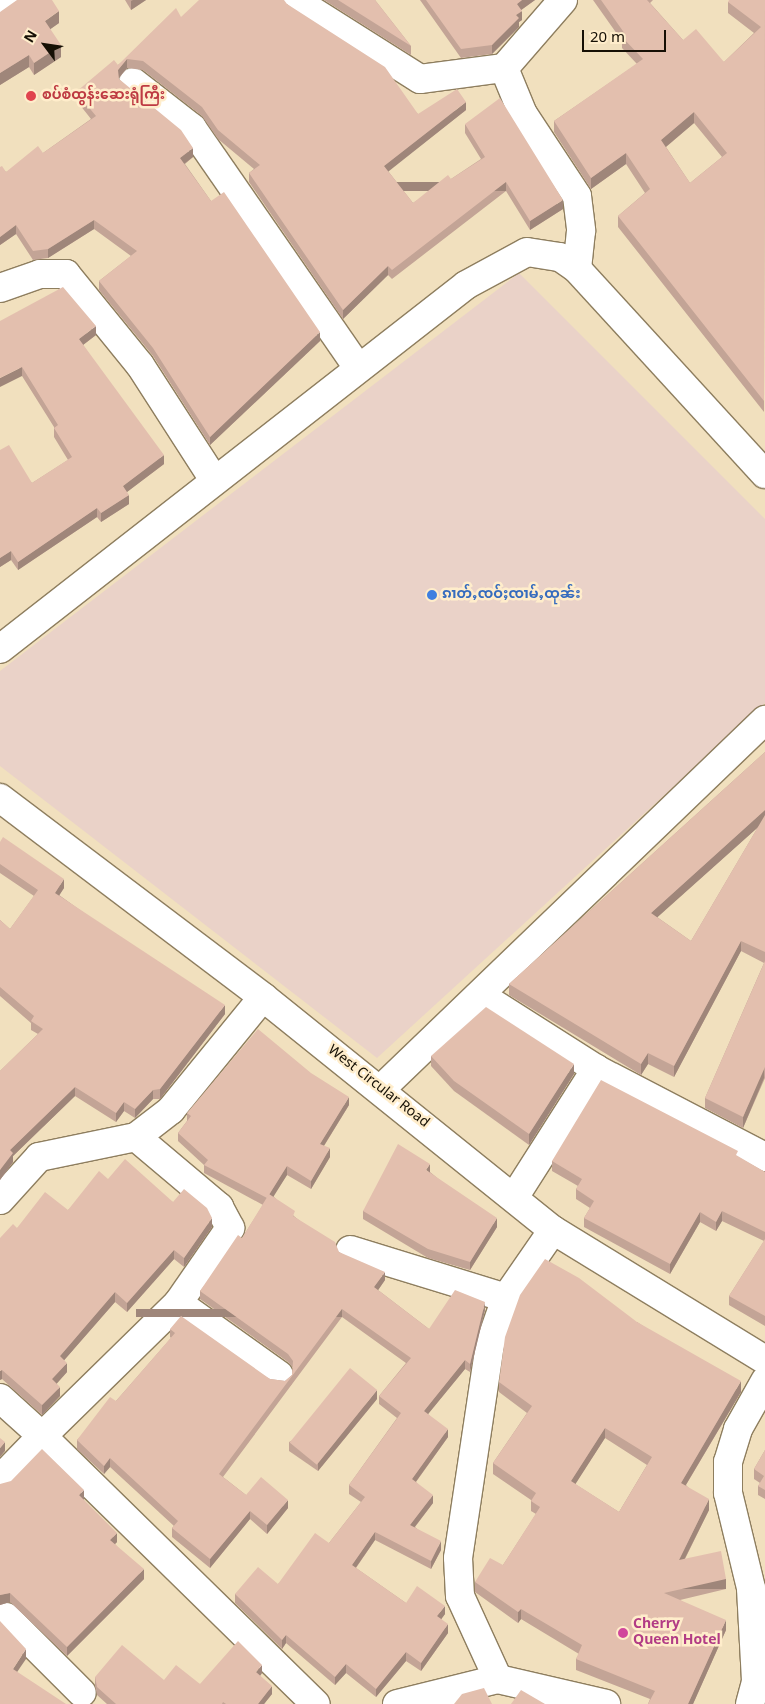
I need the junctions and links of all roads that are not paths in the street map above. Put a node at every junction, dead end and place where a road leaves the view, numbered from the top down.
1 (12, 0) edge
2 (295, 0) edge
3 (563, 0) edge
4 (0, 8) edge
5 (504, 68) junction
6 (133, 82) dead end
7 (577, 269) junction
8 (0, 288) edge
9 (358, 368) junction
10 (765, 474) edge
11 (214, 480) junction
12 (0, 649) edge
13 (765, 720) edge
14 (0, 800) edge
15 (480, 995) junction
16 (263, 997) junction
17 (596, 1069) junction
18 (381, 1089) junction
19 (136, 1137) junction
20 (765, 1157) edge
21 (515, 1196) junction
22 (0, 1200) edge
23 (552, 1230) junction
24 (350, 1250) dead end
25 (506, 1298) junction
26 (178, 1303) junction
27 (765, 1360) edge
28 (279, 1375) dead end
29 (765, 1381) edge
30 (0, 1398) edge
31 (42, 1436) junction
32 (0, 1479) edge
33 (758, 1592) edge
34 (2, 1618) edge
35 (498, 1679) junction
36 (82, 1693) dead end
37 (316, 1704) edge
38 (397, 1704) edge
39 (606, 1704) edge
40 (750, 1704) edge

1 - 4 street
2 - 5 street
3 - 5 street
5 - 7 street
6 - 9 street
7 - 9 street
7 - 10 street
8 - 11 street
9 - 11 street
11 - 12 street
13 - 15 street
14 - 16 street, West Circular Road
15 - 17 street
15 - 18 street
16 - 18 street, West Circular Road
16 - 19 street
17 - 20 street
17 - 21 street
18 - 21 street, West Circular Road
19 - 22 street
19 - 26 street
21 - 23 street, West Circular Road
23 - 25 street
23 - 27 street, West Circular Road
24 - 25 street
25 - 35 street
26 - 28 street
26 - 31 street
29 - 33 street
30 - 31 street
31 - 32 street
31 - 37 street
33 - 40 street
34 - 36 street
35 - 38 street
35 - 39 street

